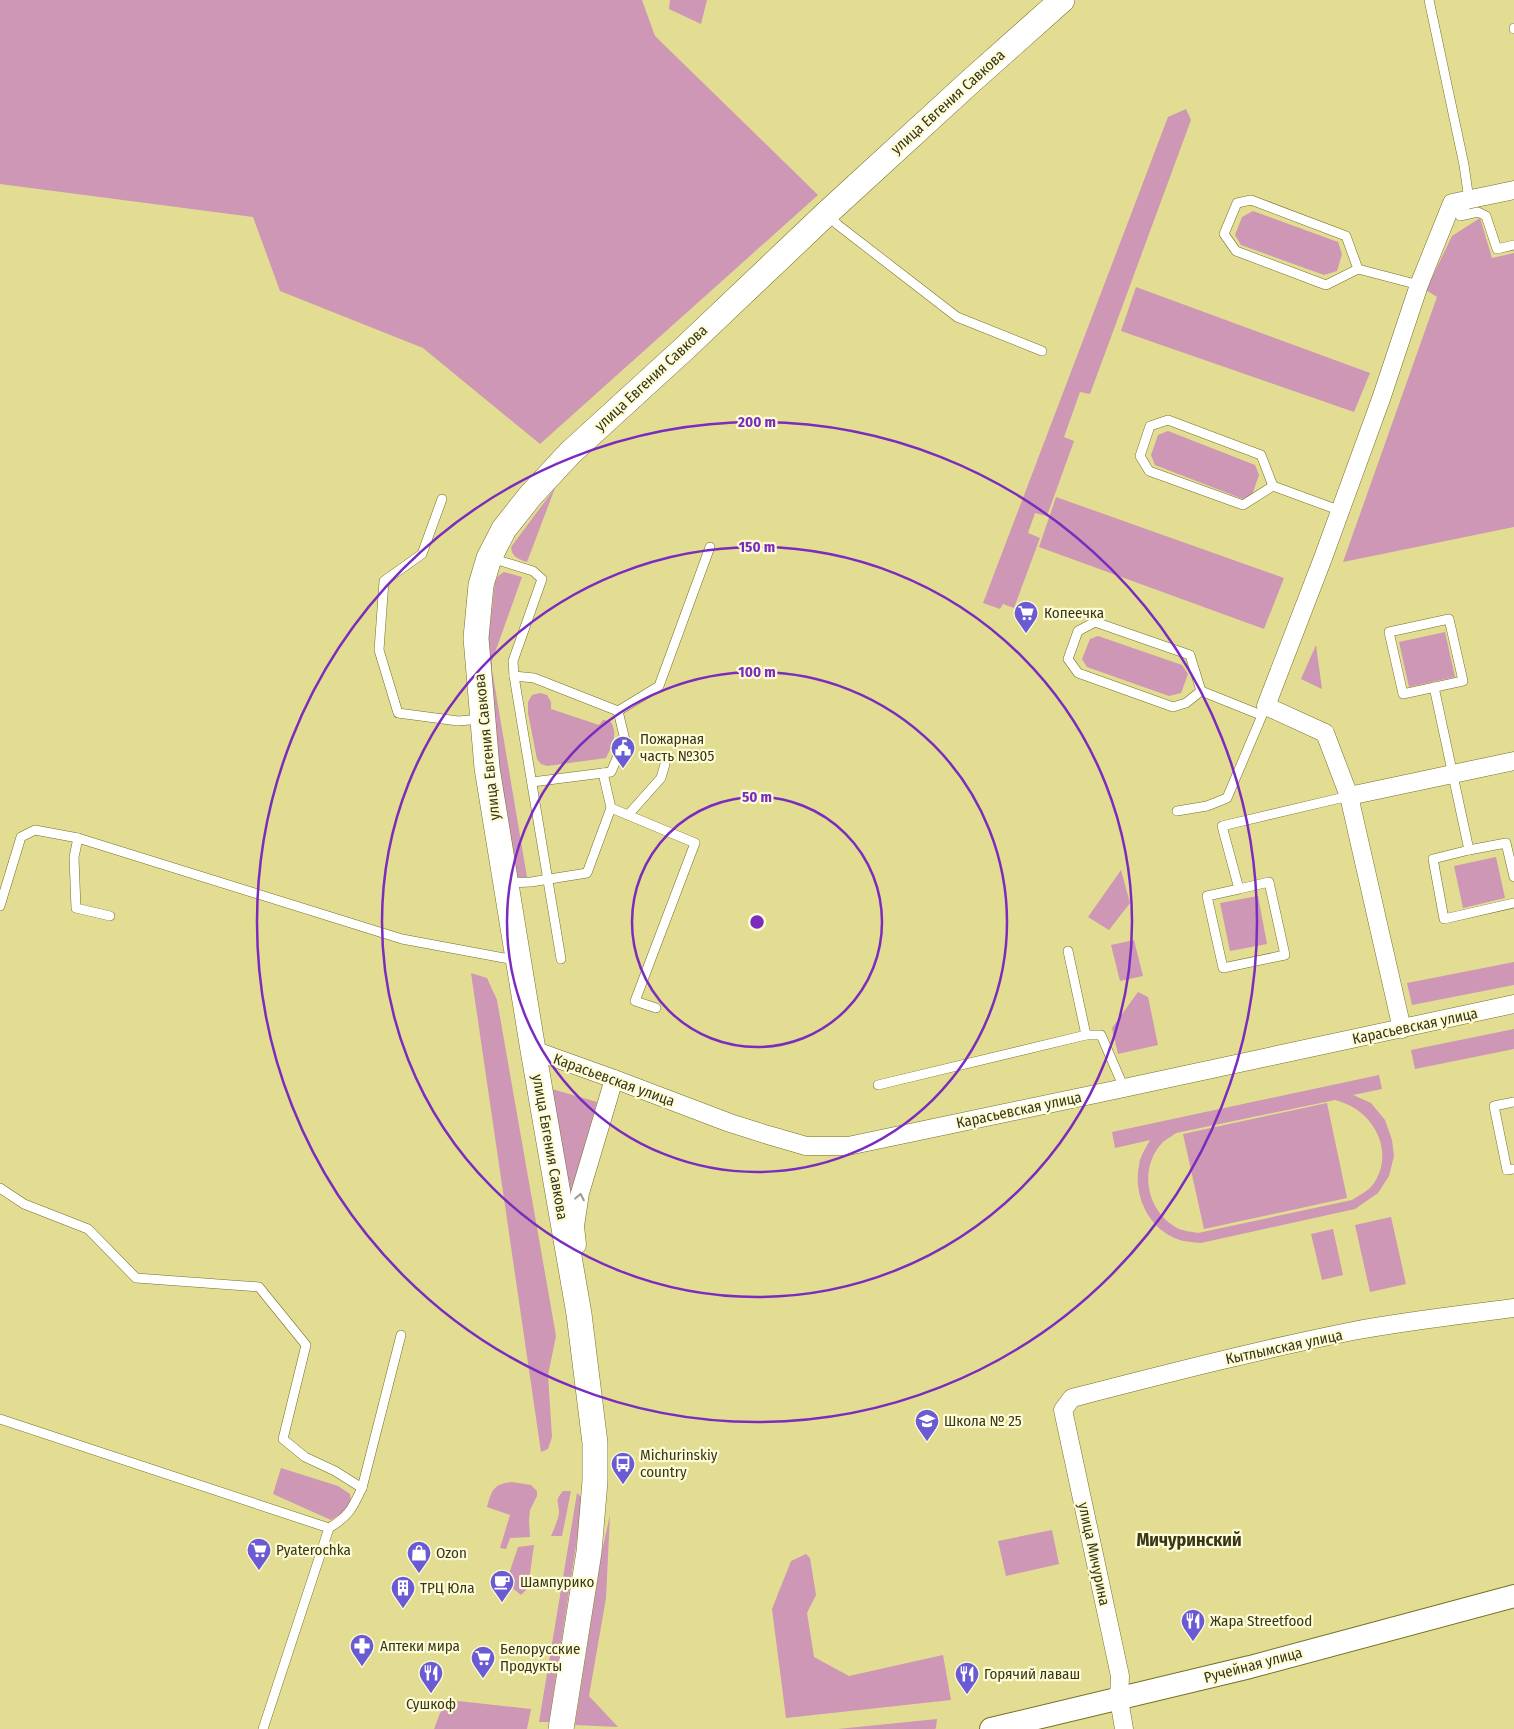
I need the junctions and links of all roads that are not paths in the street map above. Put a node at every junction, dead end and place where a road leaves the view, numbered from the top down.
1 (1062, 0) edge
2 (1429, 0) edge
3 (1514, 190) edge
4 (1469, 200) junction
5 (827, 214) junction
6 (1514, 245) edge
7 (1358, 269) junction
8 (1419, 285) junction
9 (1042, 351) dead end
10 (1273, 486) junction
11 (442, 499) dead end
12 (1341, 510) junction
13 (710, 547) dead end
14 (489, 558) junction
15 (514, 676) junction
16 (1434, 687) junction
17 (1201, 691) junction
18 (1263, 710) junction
19 (618, 711) junction
20 (482, 719) junction
21 (1514, 761) edge
22 (665, 764) dead end
23 (603, 773) junction
24 (1453, 774) junction
25 (532, 782) junction
26 (1349, 796) junction
27 (611, 808) junction
28 (1177, 811) dead end
29 (628, 815) junction
30 (78, 838) junction
31 (1469, 850) junction
32 (1514, 876) edge
33 (548, 879) junction
34 (505, 884) junction
35 (1239, 889) junction
36 (1514, 903) edge
37 (0, 906) edge
38 (110, 916) dead end
39 (1068, 951) dead end
40 (561, 959) dead end
41 (518, 961) junction
42 (1514, 1004) edge
43 (656, 1008) dead end
44 (1402, 1029) junction
45 (1086, 1035) junction
46 (533, 1050) junction
47 (614, 1079) junction
48 (878, 1085) dead end
49 (1124, 1088) junction
50 (1514, 1102) edge
51 (1514, 1169) edge
52 (0, 1188) edge
53 (1514, 1308) edge
54 (579, 1314) junction
55 (401, 1335) dead end
56 (1063, 1410) joint
57 (0, 1419) edge
58 (362, 1488) junction
59 (329, 1528) junction
60 (1514, 1596) edge
61 (1119, 1699) junction
62 (263, 1729) edge
63 (561, 1729) edge
64 (991, 1729) edge
65 (1124, 1729) edge

1 - 5 main road, улица Евгения Савкова
2 - 4 lane
3 - 4 street
4 - 6 lane
4 - 8 street
5 - 9 lane
5 - 14 main road, улица Евгения Савкова
7 - 7 lane
7 - 8 lane
8 - 12 street
10 - 10 lane
10 - 12 lane
11 - 20 lane
12 - 18 street
13 - 19 lane
14 - 15 lane
14 - 20 main road, улица Евгения Савкова
15 - 19 lane
15 - 25 lane
16 - 16 lane
16 - 24 lane
17 - 17 lane
17 - 18 lane
18 - 26 street
18 - 28 lane
19 - 23 lane
20 - 34 main road, улица Евгения Савкова
21 - 24 street
22 - 29 lane
23 - 25 lane
23 - 27 lane
24 - 26 street
24 - 31 lane
25 - 33 lane
26 - 35 lane
26 - 44 street
27 - 29 lane
27 - 33 lane
29 - 43 lane
30 - 37 lane
30 - 38 lane
30 - 41 lane
31 - 32 lane
31 - 36 lane
33 - 34 lane
33 - 40 lane
34 - 41 main road, улица Евгения Савкова
35 - 35 lane
39 - 45 lane
41 - 46 main road, улица Евгения Савкова
42 - 44 street, Карасьевская улица
44 - 49 street, Карасьевская улица
45 - 48 lane
45 - 49 lane
46 - 47 street, Карасьевская улица
46 - 54 main road, улица Евгения Савкова
47 - 49 street, Карасьевская улица
54 -> 47 street
50 - 51 lane
52 - 58 lane
53 - 56 street, Кытлымская улица
54 - 63 main road, улица Евгения Савкова
55 - 58 lane
56 - 61 street, улица Мичурина
57 - 59 lane
58 - 59 lane
59 - 62 lane
60 - 61 street, Ручейная улица
61 - 64 street, Ручейная улица
61 - 65 street, улица Мичурина

